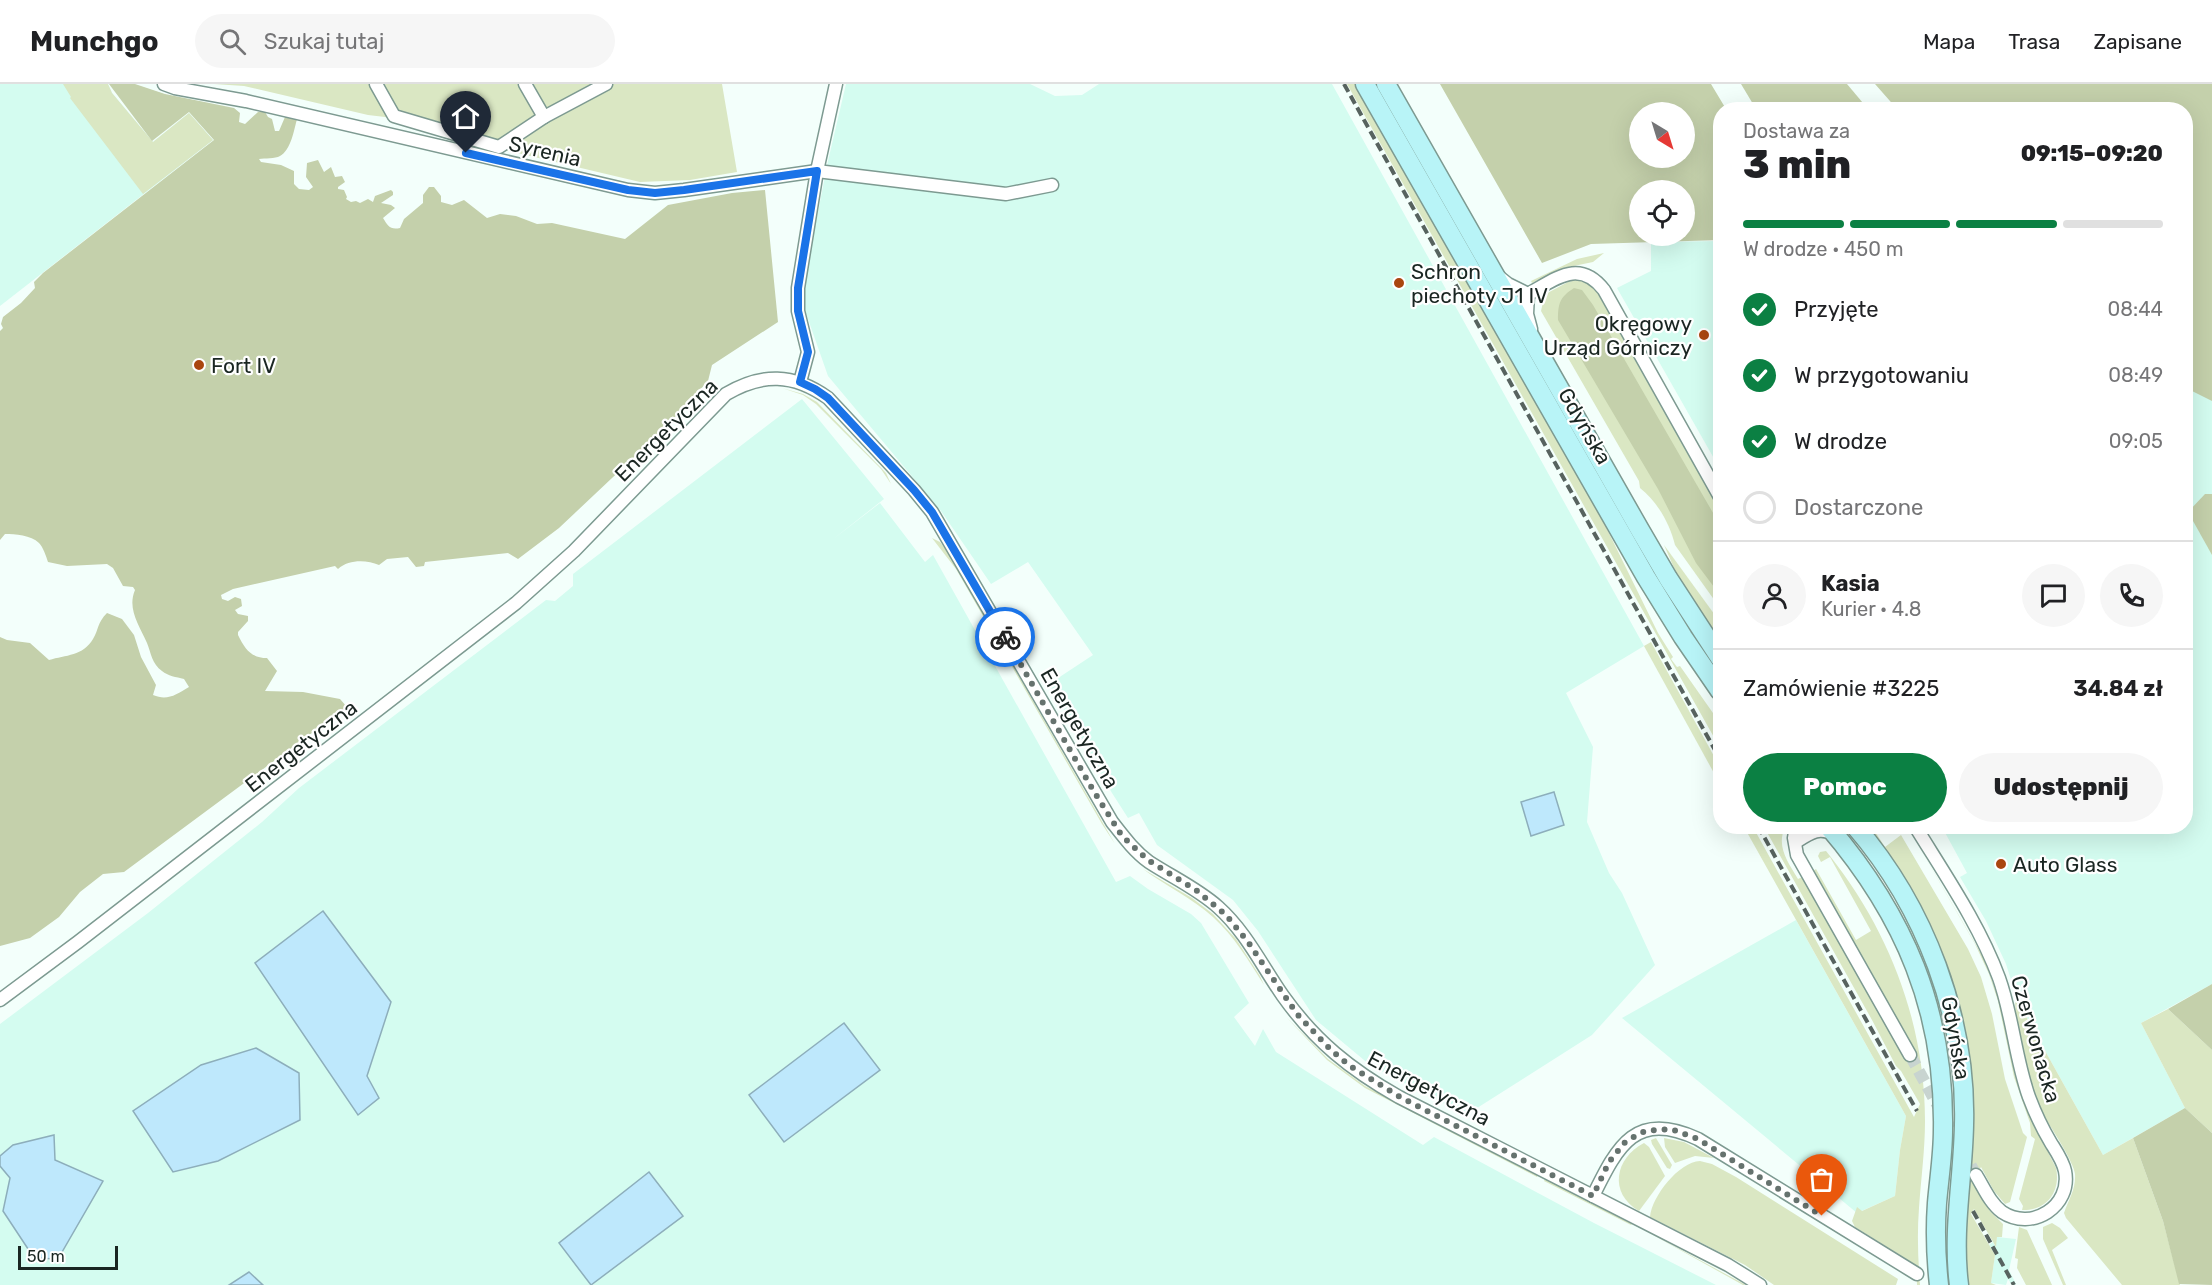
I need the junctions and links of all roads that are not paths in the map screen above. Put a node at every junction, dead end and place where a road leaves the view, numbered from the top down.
1 (164, 84) edge
2 (376, 84) edge
3 (525, 84) edge
4 (606, 84) edge
5 (836, 84) edge
6 (1365, 84) edge
7 (1386, 84) edge
8 (544, 117) junction
9 (499, 147) junction
10 (500, 161) junction
11 (817, 171) junction
12 (1052, 185) dead end
13 (1490, 269) junction
14 (1528, 294) junction
15 (1537, 353) junction
16 (800, 382) junction
17 (1713, 485) edge
18 (1713, 647) edge
19 (1713, 681) edge
20 (1796, 834) edge
21 (1808, 834) edge
22 (1835, 834) edge
23 (1861, 834) edge
24 (1920, 834) edge
25 (1796, 842) junction
26 (0, 1000) edge
27 (1910, 1055) tunnel mouth
28 (1976, 1175) tunnel mouth
29 (1593, 1196) junction
30 (1917, 1274) dead end
31 (1760, 1285) edge
32 (1939, 1285) edge
33 (1959, 1285) edge

1 - 10 street, Syrenia
2 - 9 street
3 - 8 street
4 - 8 street
5 - 11 street
6 - 19 main road, Gdyńska
7 - 13 main road, Gdyńska
8 - 9 street
9 - 10 street
10 - 11 street, Syrenia
11 - 12 street, Syrenia
11 - 16 street
13 - 14 street
13 - 15 main road, Gdyńska
14 - 15 street
14 - 17 street
15 - 18 main road, Gdyńska
16 - 26 street, Energetyczna
16 - 29 street, Energetyczna
20 - 25 street
21 - 25 street
22 - 32 main road, Gdyńska
23 - 33 main road, Gdyńska
24 - 28 street, Czerwonacka
25 - 27 street
29 - 30 street
29 - 31 street, Energetyczna

